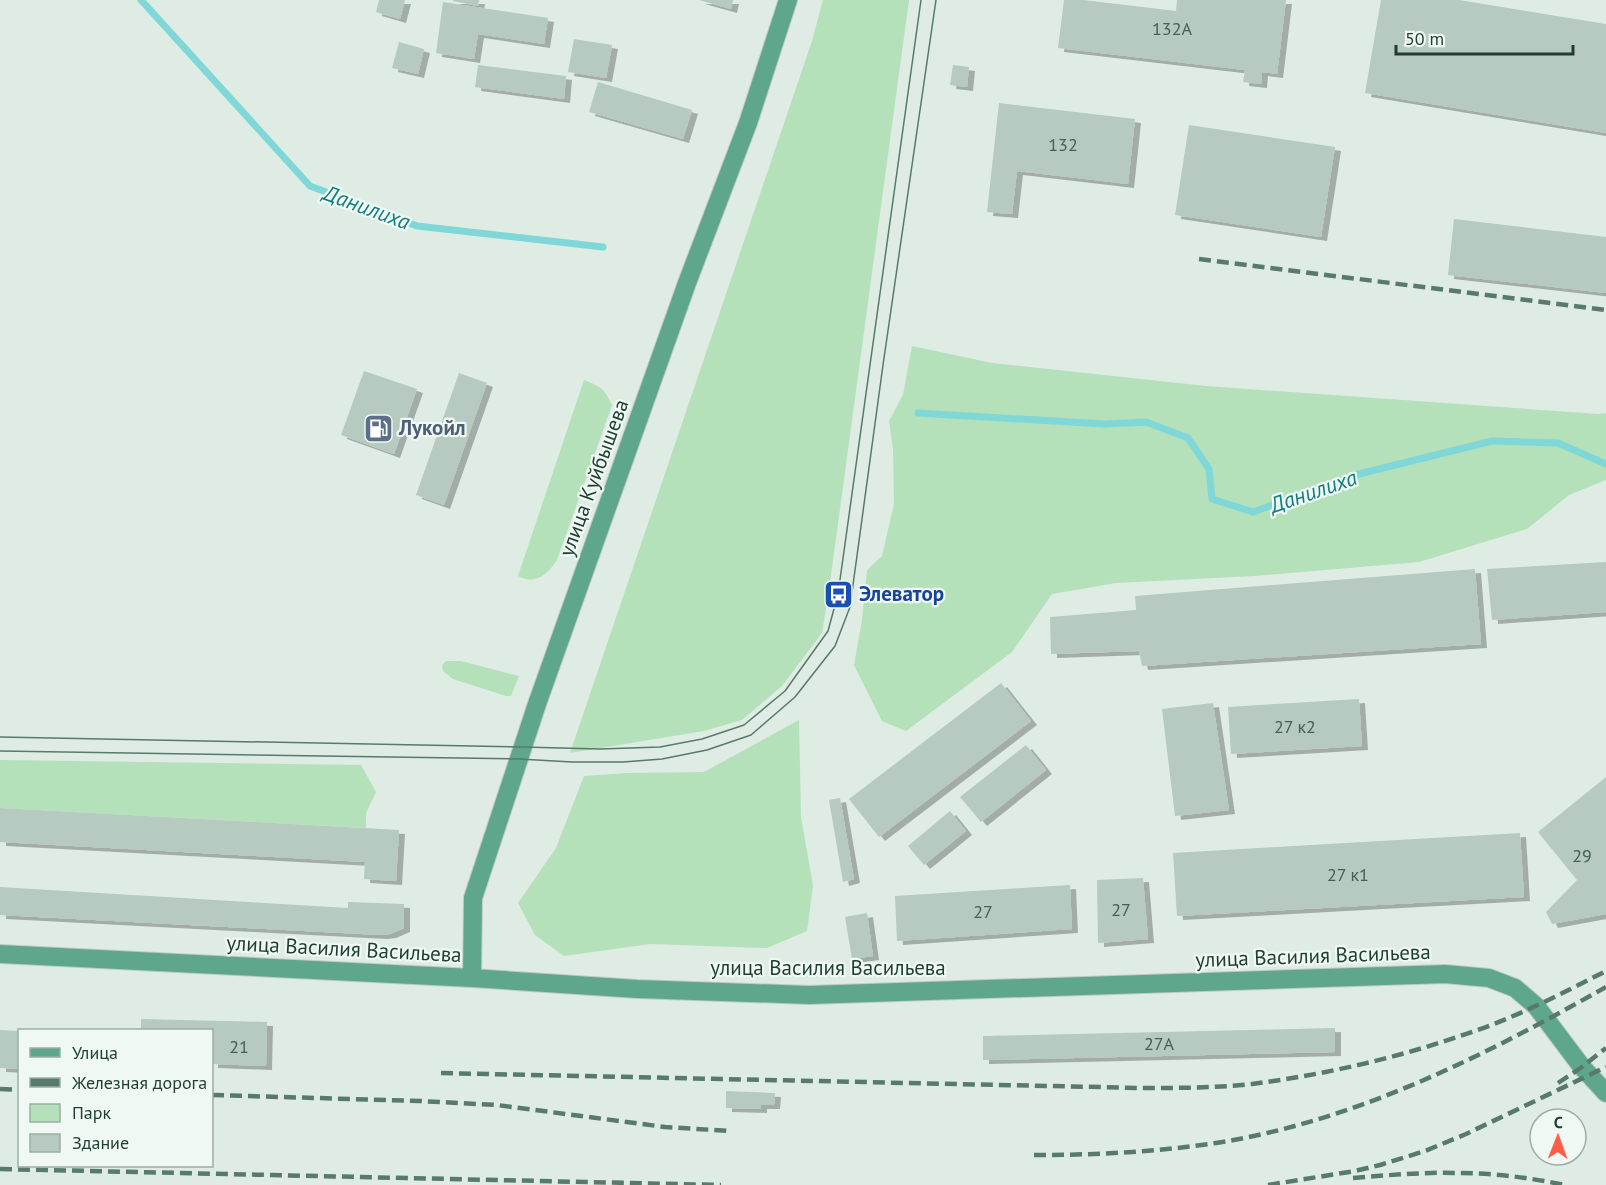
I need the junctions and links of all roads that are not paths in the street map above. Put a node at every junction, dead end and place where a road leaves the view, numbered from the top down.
1 (788, 0) edge
2 (0, 954) edge
3 (472, 978) junction
4 (1606, 1093) edge

1 - 3 main road, улица Куйбышева
2 - 3 main road, улица Василия Васильева
3 - 4 main road, улица Василия Васильева

